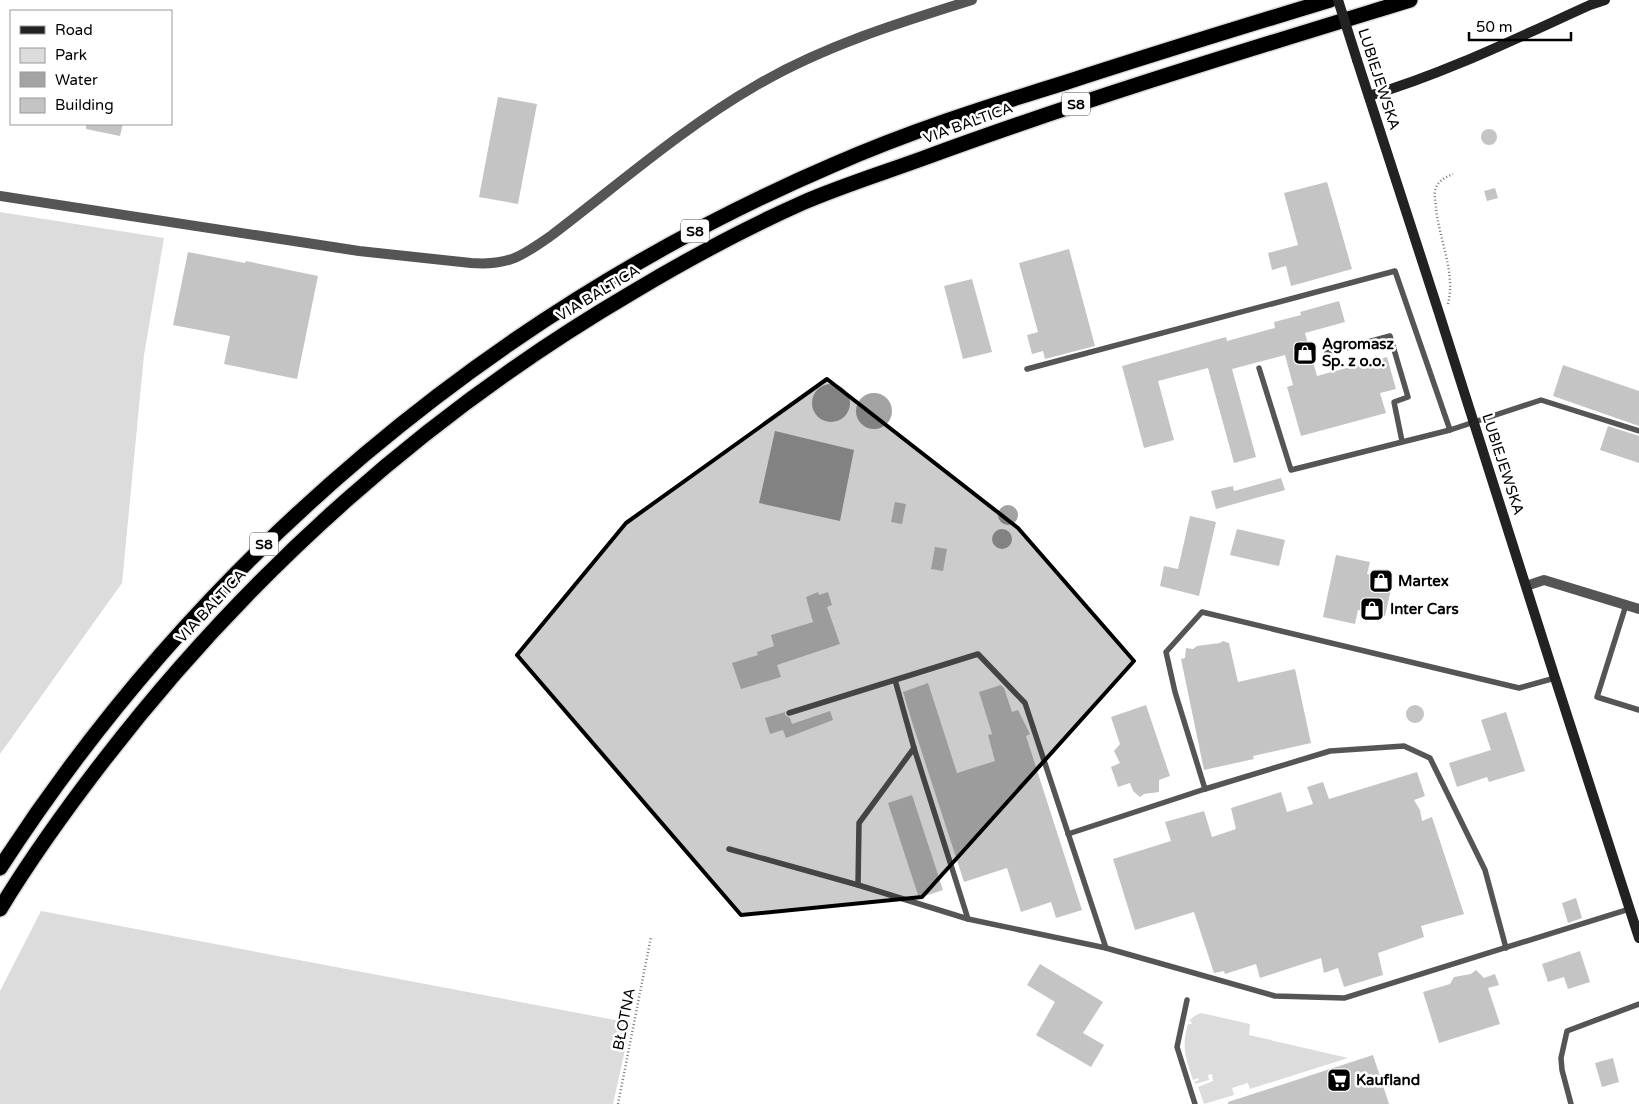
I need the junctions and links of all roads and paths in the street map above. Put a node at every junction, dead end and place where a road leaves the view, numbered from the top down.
1 (972, 0) edge
2 (1330, 0) edge
3 (1338, 0) edge
4 (1410, 0) edge
5 (1605, 0) edge
6 (1369, 96) junction
7 (1453, 174) dead end
8 (0, 196) edge
9 (1440, 313) junction
10 (1327, 353) dead end
11 (1259, 368) dead end
12 (1027, 369) dead end
13 (1474, 421) junction
14 (1450, 430) junction
15 (1639, 431) edge
16 (1402, 441) junction
17 (1526, 586) junction
18 (1626, 605) junction
19 (1639, 609) edge
20 (1555, 678) junction
21 (895, 680) junction
22 (1639, 710) edge
23 (789, 713) dead end
24 (914, 748) junction
25 (1206, 789) junction
26 (1068, 834) junction
27 (729, 849) dead end
28 (0, 868) edge
29 (858, 885) junction
30 (1629, 908) junction
31 (0, 909) edge
32 (968, 919) junction
33 (651, 937) dead end
34 (1639, 938) edge
35 (1106, 948) junction
36 (1506, 948) junction
37 (1187, 1000) dead end
38 (1639, 1004) edge
39 (618, 1104) edge
40 (1195, 1104) edge
41 (1571, 1104) edge

1 - 8 street
2 - 28 highway, VIA BALTICA / S8
3 - 6 main road, LUBIEJEWSKA, bridge
4 - 31 highway, VIA BALTICA / S8
5 - 6 main road
6 - 9 main road, LUBIEJEWSKA
7 - 9 path
9 - 13 main road, LUBIEJEWSKA
10 - 16 lane
11 - 16 lane
12 - 14 lane
13 - 14 lane
13 - 15 lane
13 - 17 main road, LUBIEJEWSKA
14 - 16 lane
17 - 18 street
17 - 20 main road, LUBIEJEWSKA
18 - 19 street
18 - 22 lane
20 - 25 lane
20 - 30 main road, LUBIEJEWSKA
21 - 23 lane
21 - 24 lane
21 - 26 lane
24 - 29 lane
24 - 32 lane
25 - 26 lane
25 - 36 lane
26 - 35 lane
27 - 29 lane
29 - 32 lane
30 - 34 main road, LUBIEJEWSKA
30 - 36 lane
32 - 35 lane
33 - 39 path, BŁOTNA
35 - 36 lane
37 - 40 lane
38 - 41 lane

